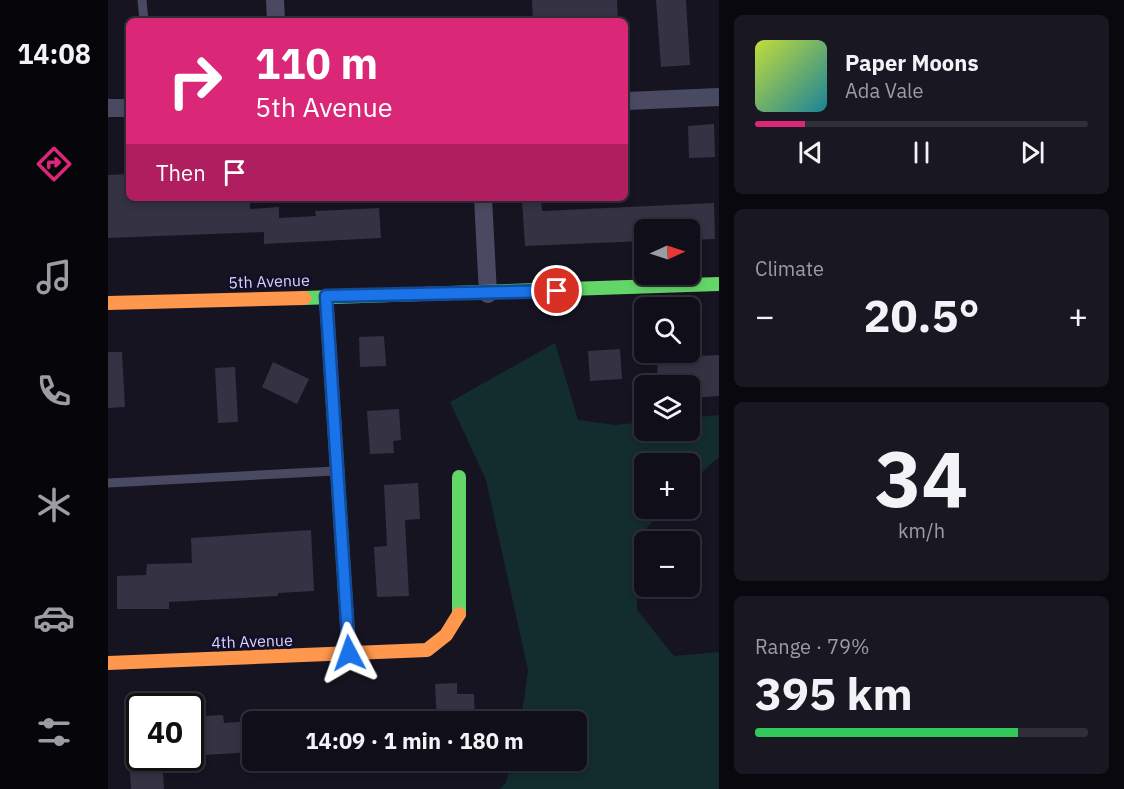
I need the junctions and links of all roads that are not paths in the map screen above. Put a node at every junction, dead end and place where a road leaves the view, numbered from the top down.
1 (142, 0) edge
2 (275, 0) edge
3 (144, 18) edge
4 (276, 18) edge
5 (719, 97) edge
6 (628, 101) edge
7 (108, 108) edge
8 (126, 108) edge
9 (483, 201) edge
10 (719, 284) edge
11 (488, 294) junction
12 (326, 296) junction
13 (108, 303) edge
14 (338, 471) junction
15 (459, 477) dead end
16 (108, 483) edge
17 (349, 653) junction
18 (108, 663) edge

1 - 3 lane
2 - 4 street
5 - 6 street
7 - 8 street
9 - 11 street
10 - 11 street, 5th Avenue
11 - 12 street, 5th Avenue
12 - 13 street, 5th Avenue
12 - 14 street
14 - 16 lane
14 - 17 street
15 - 17 street, 4th Avenue
17 - 18 street, 4th Avenue

